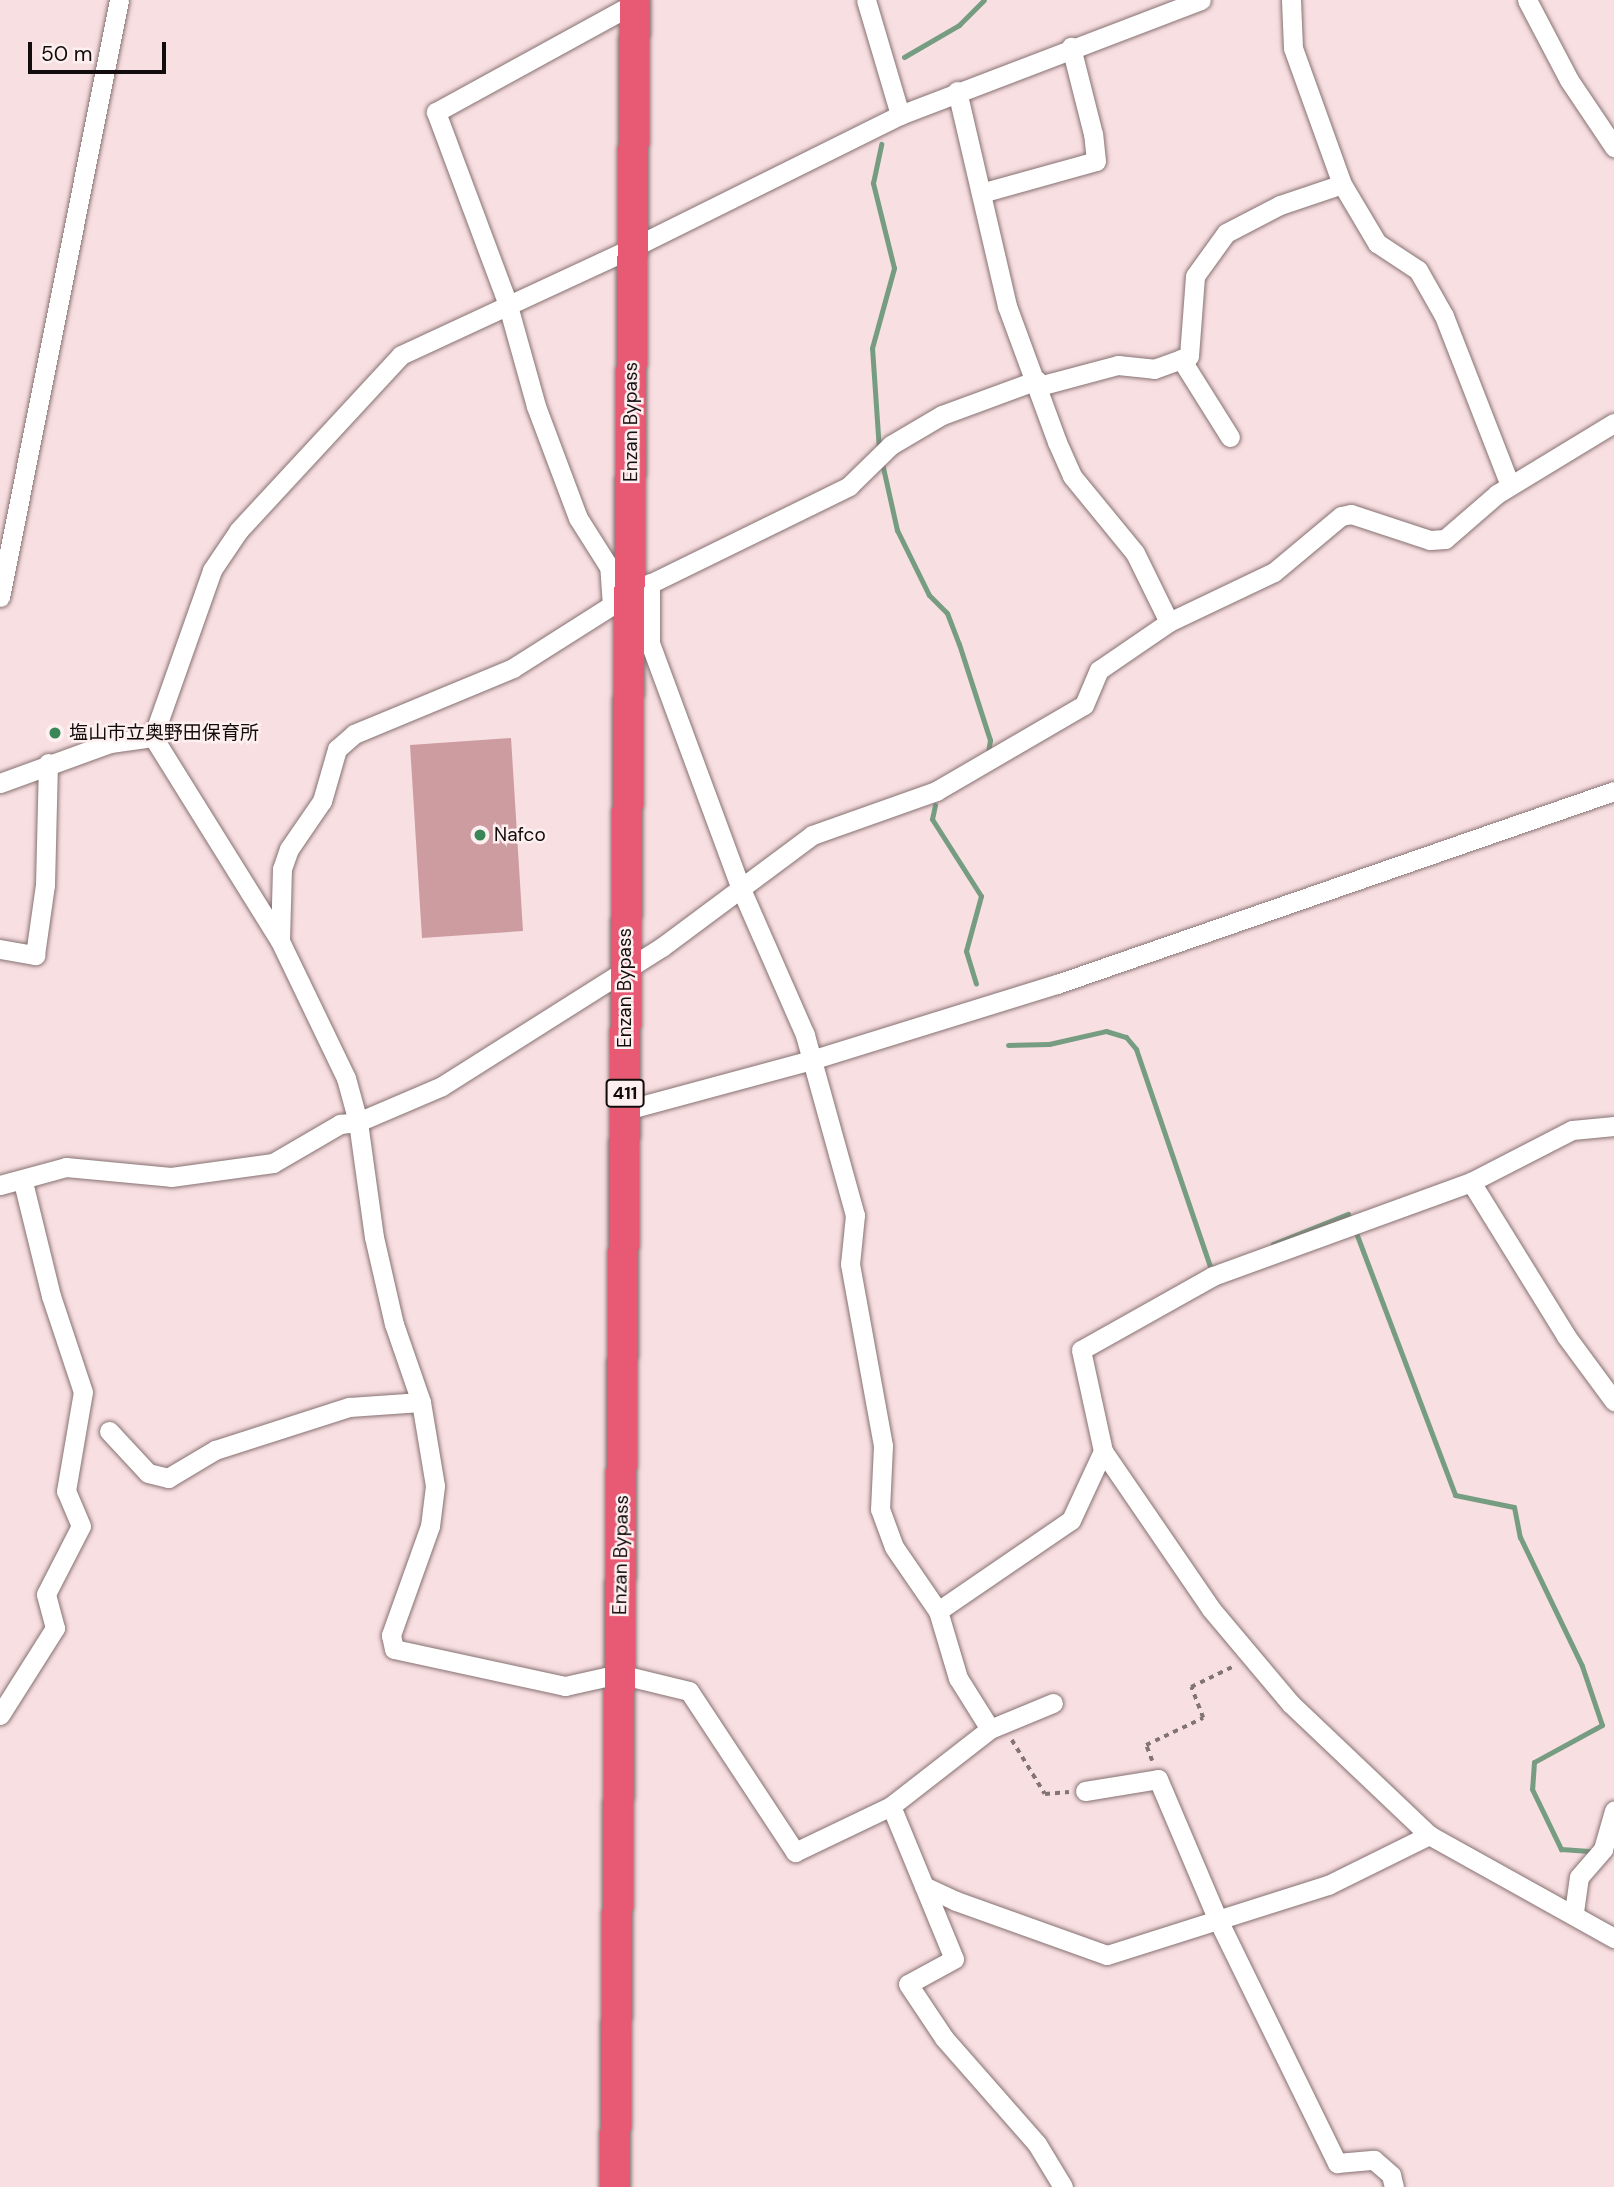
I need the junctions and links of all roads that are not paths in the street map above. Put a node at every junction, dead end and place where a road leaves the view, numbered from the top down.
1 (118, 0) edge
2 (866, 0) edge
3 (1201, 0) edge
4 (1290, 0) edge
5 (1527, 0) edge
6 (635, 1) edge
7 (1177, 3) edge
8 (1071, 47) junction
9 (957, 91) junction
10 (901, 115) junction
11 (1614, 147) edge
12 (1342, 184) junction
13 (981, 193) junction
14 (634, 247) junction
15 (507, 302) junction
16 (1181, 359) junction
17 (1038, 383) junction
18 (1614, 423) edge
19 (1230, 437) dead end
20 (1510, 485) junction
21 (631, 594) junction
22 (0, 597) edge
23 (1170, 622) junction
24 (153, 737) junction
25 (48, 763) junction
26 (0, 783) edge
27 (1614, 791) edge
28 (741, 889) junction
29 (280, 941) junction
30 (0, 949) edge
31 (624, 973) junction
32 (811, 1060) junction
33 (626, 1110) junction
34 (358, 1122) junction
35 (1614, 1126) edge
36 (23, 1182) junction
37 (1471, 1182) junction
38 (0, 1185) edge
39 (1614, 1401) edge
40 (421, 1402) junction
41 (109, 1431) dead end
42 (1103, 1451) junction
43 (938, 1611) junction
44 (619, 1674) junction
45 (1053, 1703) dead end
46 (0, 1715) edge
47 (997, 1727) junction
48 (1085, 1791) road end
49 (891, 1806) junction
50 (1614, 1811) edge
51 (1429, 1835) junction
52 (924, 1886) junction
53 (1574, 1912) junction
54 (1217, 1918) junction
55 (1614, 1938) edge
56 (615, 2187) edge
57 (1063, 2187) edge
58 (1394, 2187) edge

1 - 22 street
2 - 10 street
3 - 7 street
4 - 12 street
5 - 11 street
6 - 14 highway, Enzan Bypass / 411
6 - 15 street
7 - 8 street
8 - 9 street
8 - 13 street
9 - 10 street
9 - 13 street
10 - 14 street
12 - 16 street
12 - 20 street
13 - 17 street
14 - 15 street
14 - 21 highway, Enzan Bypass / 411
15 - 21 street
15 - 24 street
16 - 17 street
16 - 19 street
17 - 21 street
17 - 23 street
18 - 20 street
20 - 23 street
21 - 28 street
21 - 29 street
21 - 31 highway, Enzan Bypass / 411
23 - 28 street
24 - 25 street
24 - 29 street
25 - 26 street
25 - 30 street
27 - 32 street
28 - 31 street
28 - 32 street
29 - 34 street
31 - 33 highway, Enzan Bypass / 411
31 - 34 street
32 - 33 street
32 - 43 street
33 - 44 highway, Enzan Bypass / 411
34 - 36 street
34 - 40 street
35 - 37 street
36 - 38 street
36 - 46 street
37 - 39 street
37 - 42 street
40 - 41 street
40 - 44 street
42 - 43 street
42 - 51 street
43 - 47 street
44 - 49 street
44 - 56 highway, Enzan Bypass / 411
45 - 47 street
47 - 49 street
48 - 54 street
49 - 52 street
50 - 53 street
51 - 53 street
51 - 54 street
52 - 54 street
52 - 57 street
53 - 55 street
54 - 58 street

